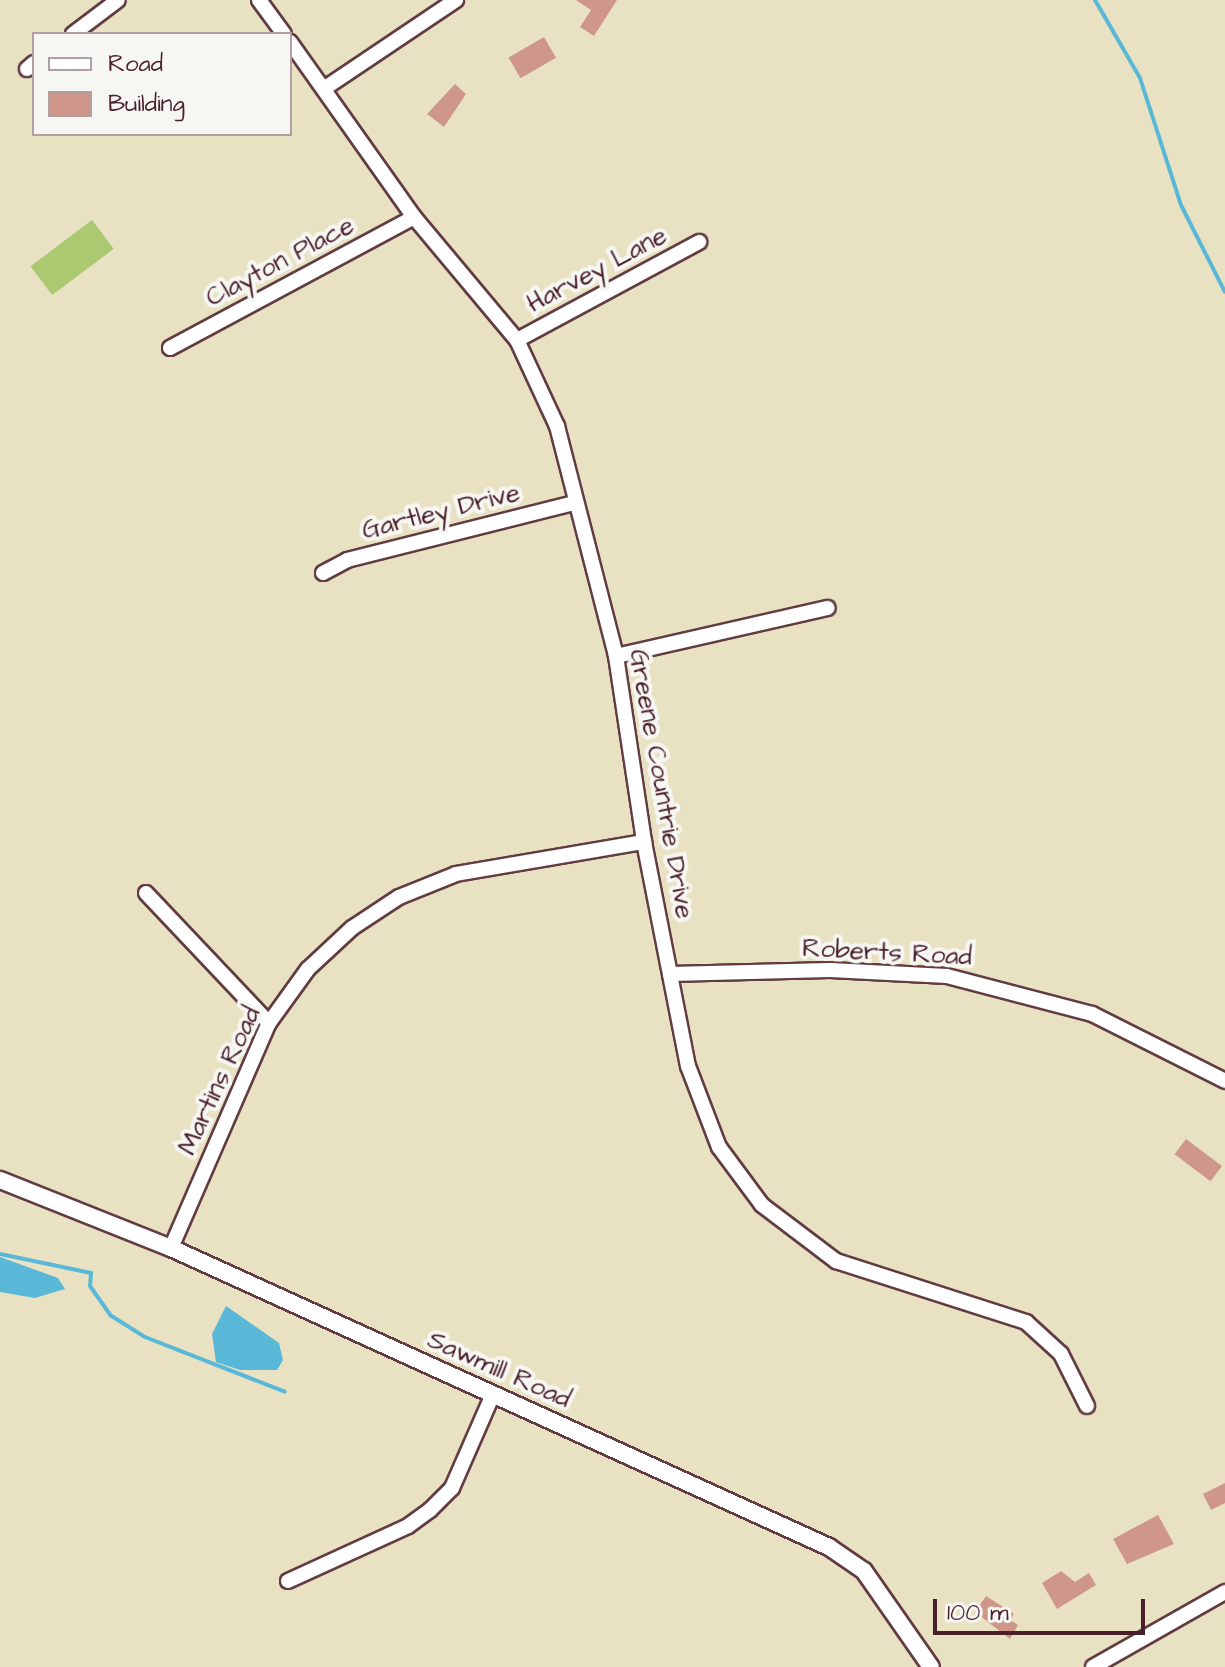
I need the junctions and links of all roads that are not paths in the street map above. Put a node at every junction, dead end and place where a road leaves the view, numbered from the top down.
1 (118, 0) edge
2 (259, 0) edge
3 (456, 0) edge
4 (76, 32) edge
5 (283, 32) edge
6 (292, 45) edge
7 (325, 88) junction
8 (414, 217) junction
9 (699, 242) dead end
10 (517, 340) junction
11 (170, 348) dead end
12 (574, 503) junction
13 (323, 573) dead end
14 (828, 608) dead end
15 (616, 656) junction
16 (644, 842) junction
17 (146, 893) dead end
18 (670, 974) junction
19 (269, 1023) junction
20 (1225, 1081) edge
21 (0, 1180) edge
22 (171, 1248) junction
23 (493, 1394) junction
24 (1087, 1406) dead end
25 (288, 1581) dead end
26 (1225, 1592) edge
27 (931, 1667) edge
28 (1093, 1667) edge

1 - 4 street
2 - 5 street
3 - 7 street
6 - 7 street, Greene Countrie Drive
7 - 8 street, Greene Countrie Drive
8 - 10 street, Greene Countrie Drive
8 - 11 street, Clayton Place
9 - 10 street, Harvey Lane
10 - 12 street, Greene Countrie Drive
12 - 13 street, Gartley Drive
12 - 15 street, Greene Countrie Drive
14 - 15 street
15 - 16 street, Greene Countrie Drive
16 - 18 street, Greene Countrie Drive
16 - 19 street, Martins Road
17 - 19 street
18 - 20 street, Roberts Road
18 - 24 street, Greene Countrie Drive
19 - 22 street, Martins Road
21 - 22 street, Sawmill Road
22 - 23 street, Sawmill Road
23 - 25 street
23 - 27 street, Sawmill Road
26 - 28 street

